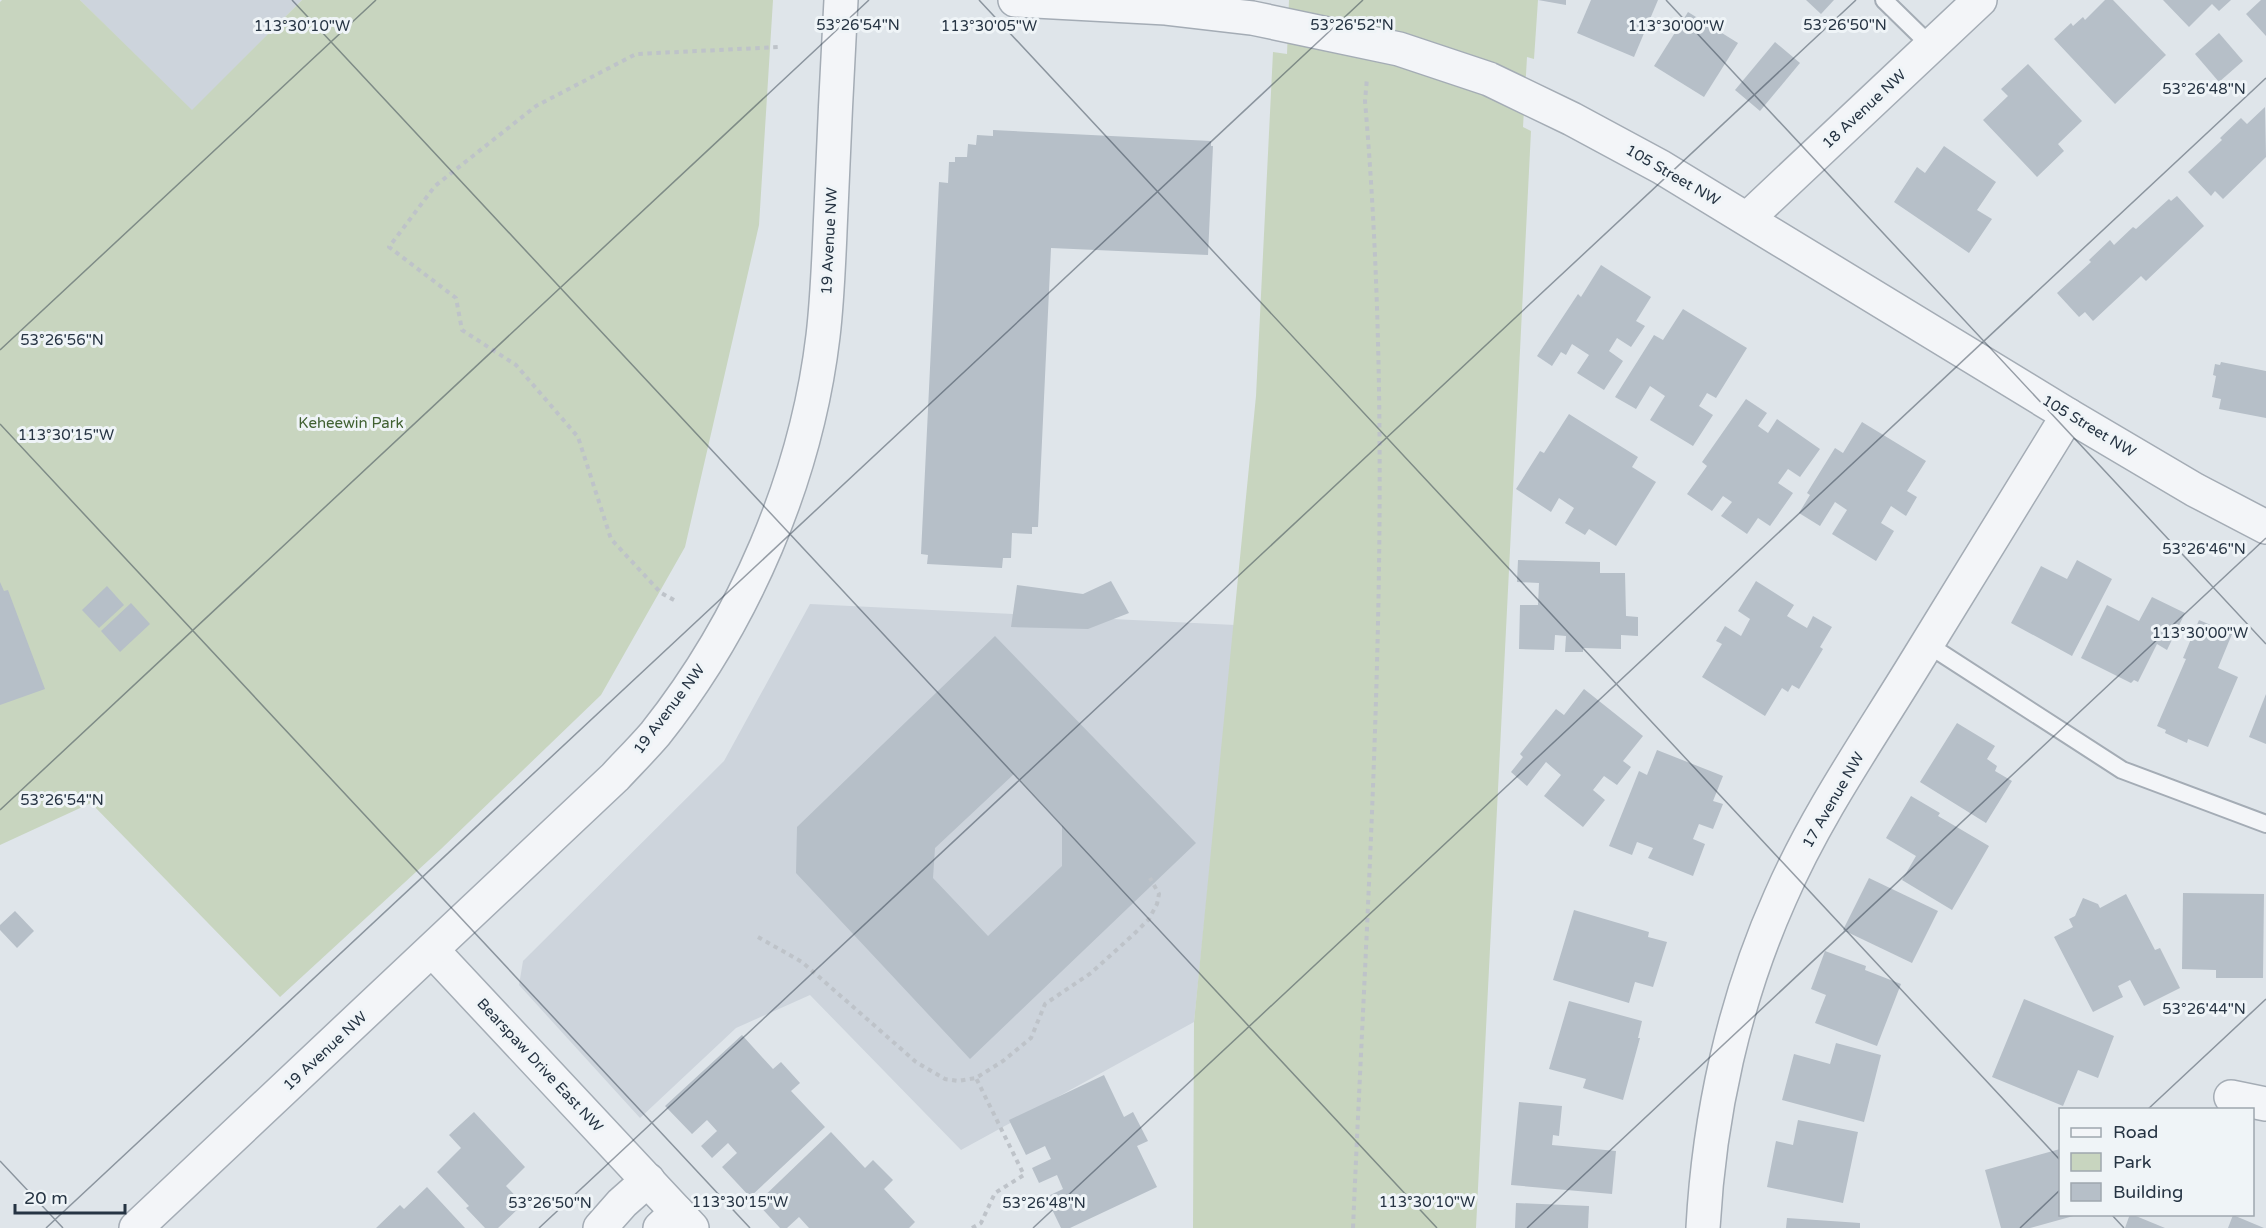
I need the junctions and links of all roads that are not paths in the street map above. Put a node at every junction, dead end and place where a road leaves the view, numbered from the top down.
1 (841, 0) edge
2 (1015, 0) edge
3 (1884, 0) edge
4 (1980, 0) edge
5 (1930, 46) junction
6 (1748, 218) junction
7 (2068, 415) junction
8 (2266, 527) edge
9 (1927, 644) junction
10 (2266, 824) edge
11 (432, 950) junction
12 (2231, 1097) dead end
13 (2266, 1104) edge
14 (648, 1180) junction
15 (677, 1223) edge
16 (136, 1228) edge
17 (600, 1228) edge
18 (1703, 1228) edge

1 - 11 street, 19 Avenue NW
2 - 6 street, 105 Street NW
3 - 5 lane
4 - 5 street, 18 Avenue NW
5 - 6 street, 18 Avenue NW
6 - 7 street, 105 Street NW
7 - 8 street, 105 Street NW
7 - 9 street, 17 Avenue NW
9 - 10 lane
9 - 18 street, 17 Avenue NW
11 - 14 street, Bearspaw Drive East NW
11 - 16 street, 19 Avenue NW
12 - 13 street
14 - 15 street, Bearspaw Drive East NW
14 - 17 street

